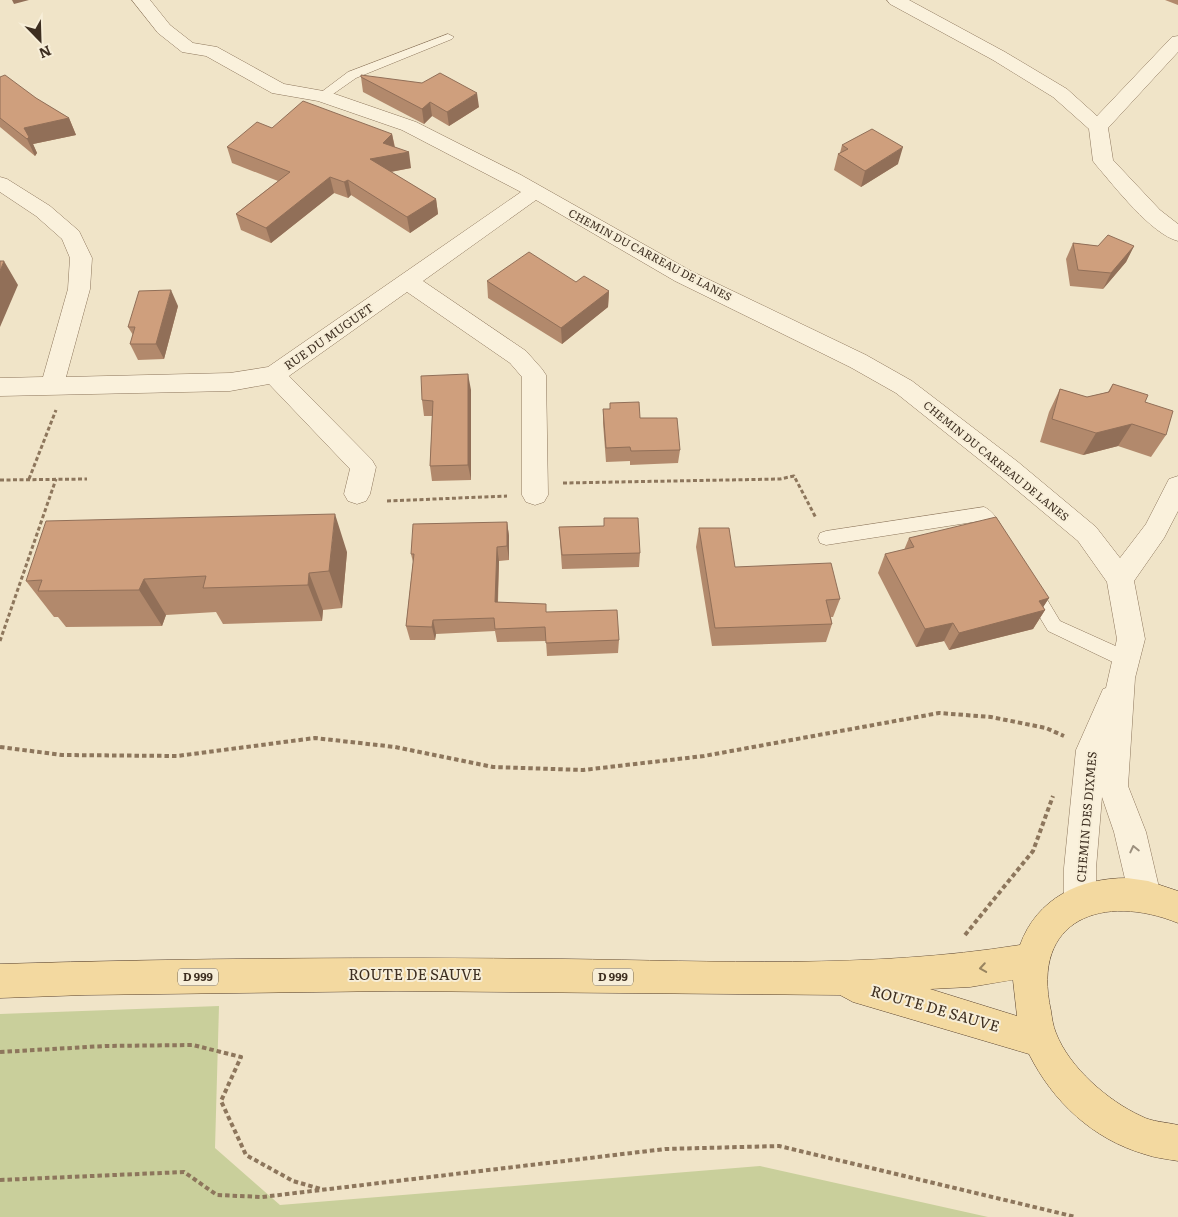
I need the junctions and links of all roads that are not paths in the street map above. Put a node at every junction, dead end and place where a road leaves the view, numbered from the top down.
1 (141, 0) edge
2 (896, 0) edge
3 (448, 37) dead end
4 (1178, 41) edge
5 (322, 96) junction
6 (1098, 127) junction
7 (0, 183) edge
8 (534, 192) junction
9 (1178, 234) edge
10 (407, 281) junction
11 (274, 375) junction
12 (52, 386) junction
13 (0, 387) edge
14 (1178, 486) edge
15 (535, 489) road end
16 (357, 494) dead end
17 (1167, 533) edge
18 (826, 538) road end
19 (1010, 555) edge
20 (1021, 572) edge
21 (1120, 579) junction
22 (1123, 669) junction
23 (1145, 896) junction
24 (1080, 900) junction
25 (1178, 908) edge
26 (1031, 960) junction
27 (830, 979) junction
28 (0, 981) edge
29 (1041, 1040) junction
30 (1178, 1143) edge

1 - 5 street, CHEMIN DU CARREAU DE LANES
2 - 6 street
3 - 5 lane
4 - 6 street
5 - 8 street, CHEMIN DU CARREAU DE LANES
6 - 9 street
7 - 12 street
8 - 10 street, RUE DU MUGUET
8 - 21 street, CHEMIN DU CARREAU DE LANES
10 - 11 street, RUE DU MUGUET
10 - 15 street
11 - 12 street, RUE DU MUGUET
11 - 16 street
12 - 13 street, RUE DU MUGUET
14 - 17 street
17 - 21 street
18 - 19 lane
20 - 22 lane
21 - 22 street, CHEMIN DES DIXMES
23 -> 22 street, CHEMIN DES DIXMES
22 - 24 street, CHEMIN DES DIXMES
23 - 24 main road
23 - 25 main road
24 - 26 main road
26 -> 27 main road, ROUTE DE SAUVE / D 999
26 - 29 main road
27 - 28 main road, ROUTE DE SAUVE / D 999
27 - 29 main road, ROUTE DE SAUVE / D 999
29 - 30 main road

